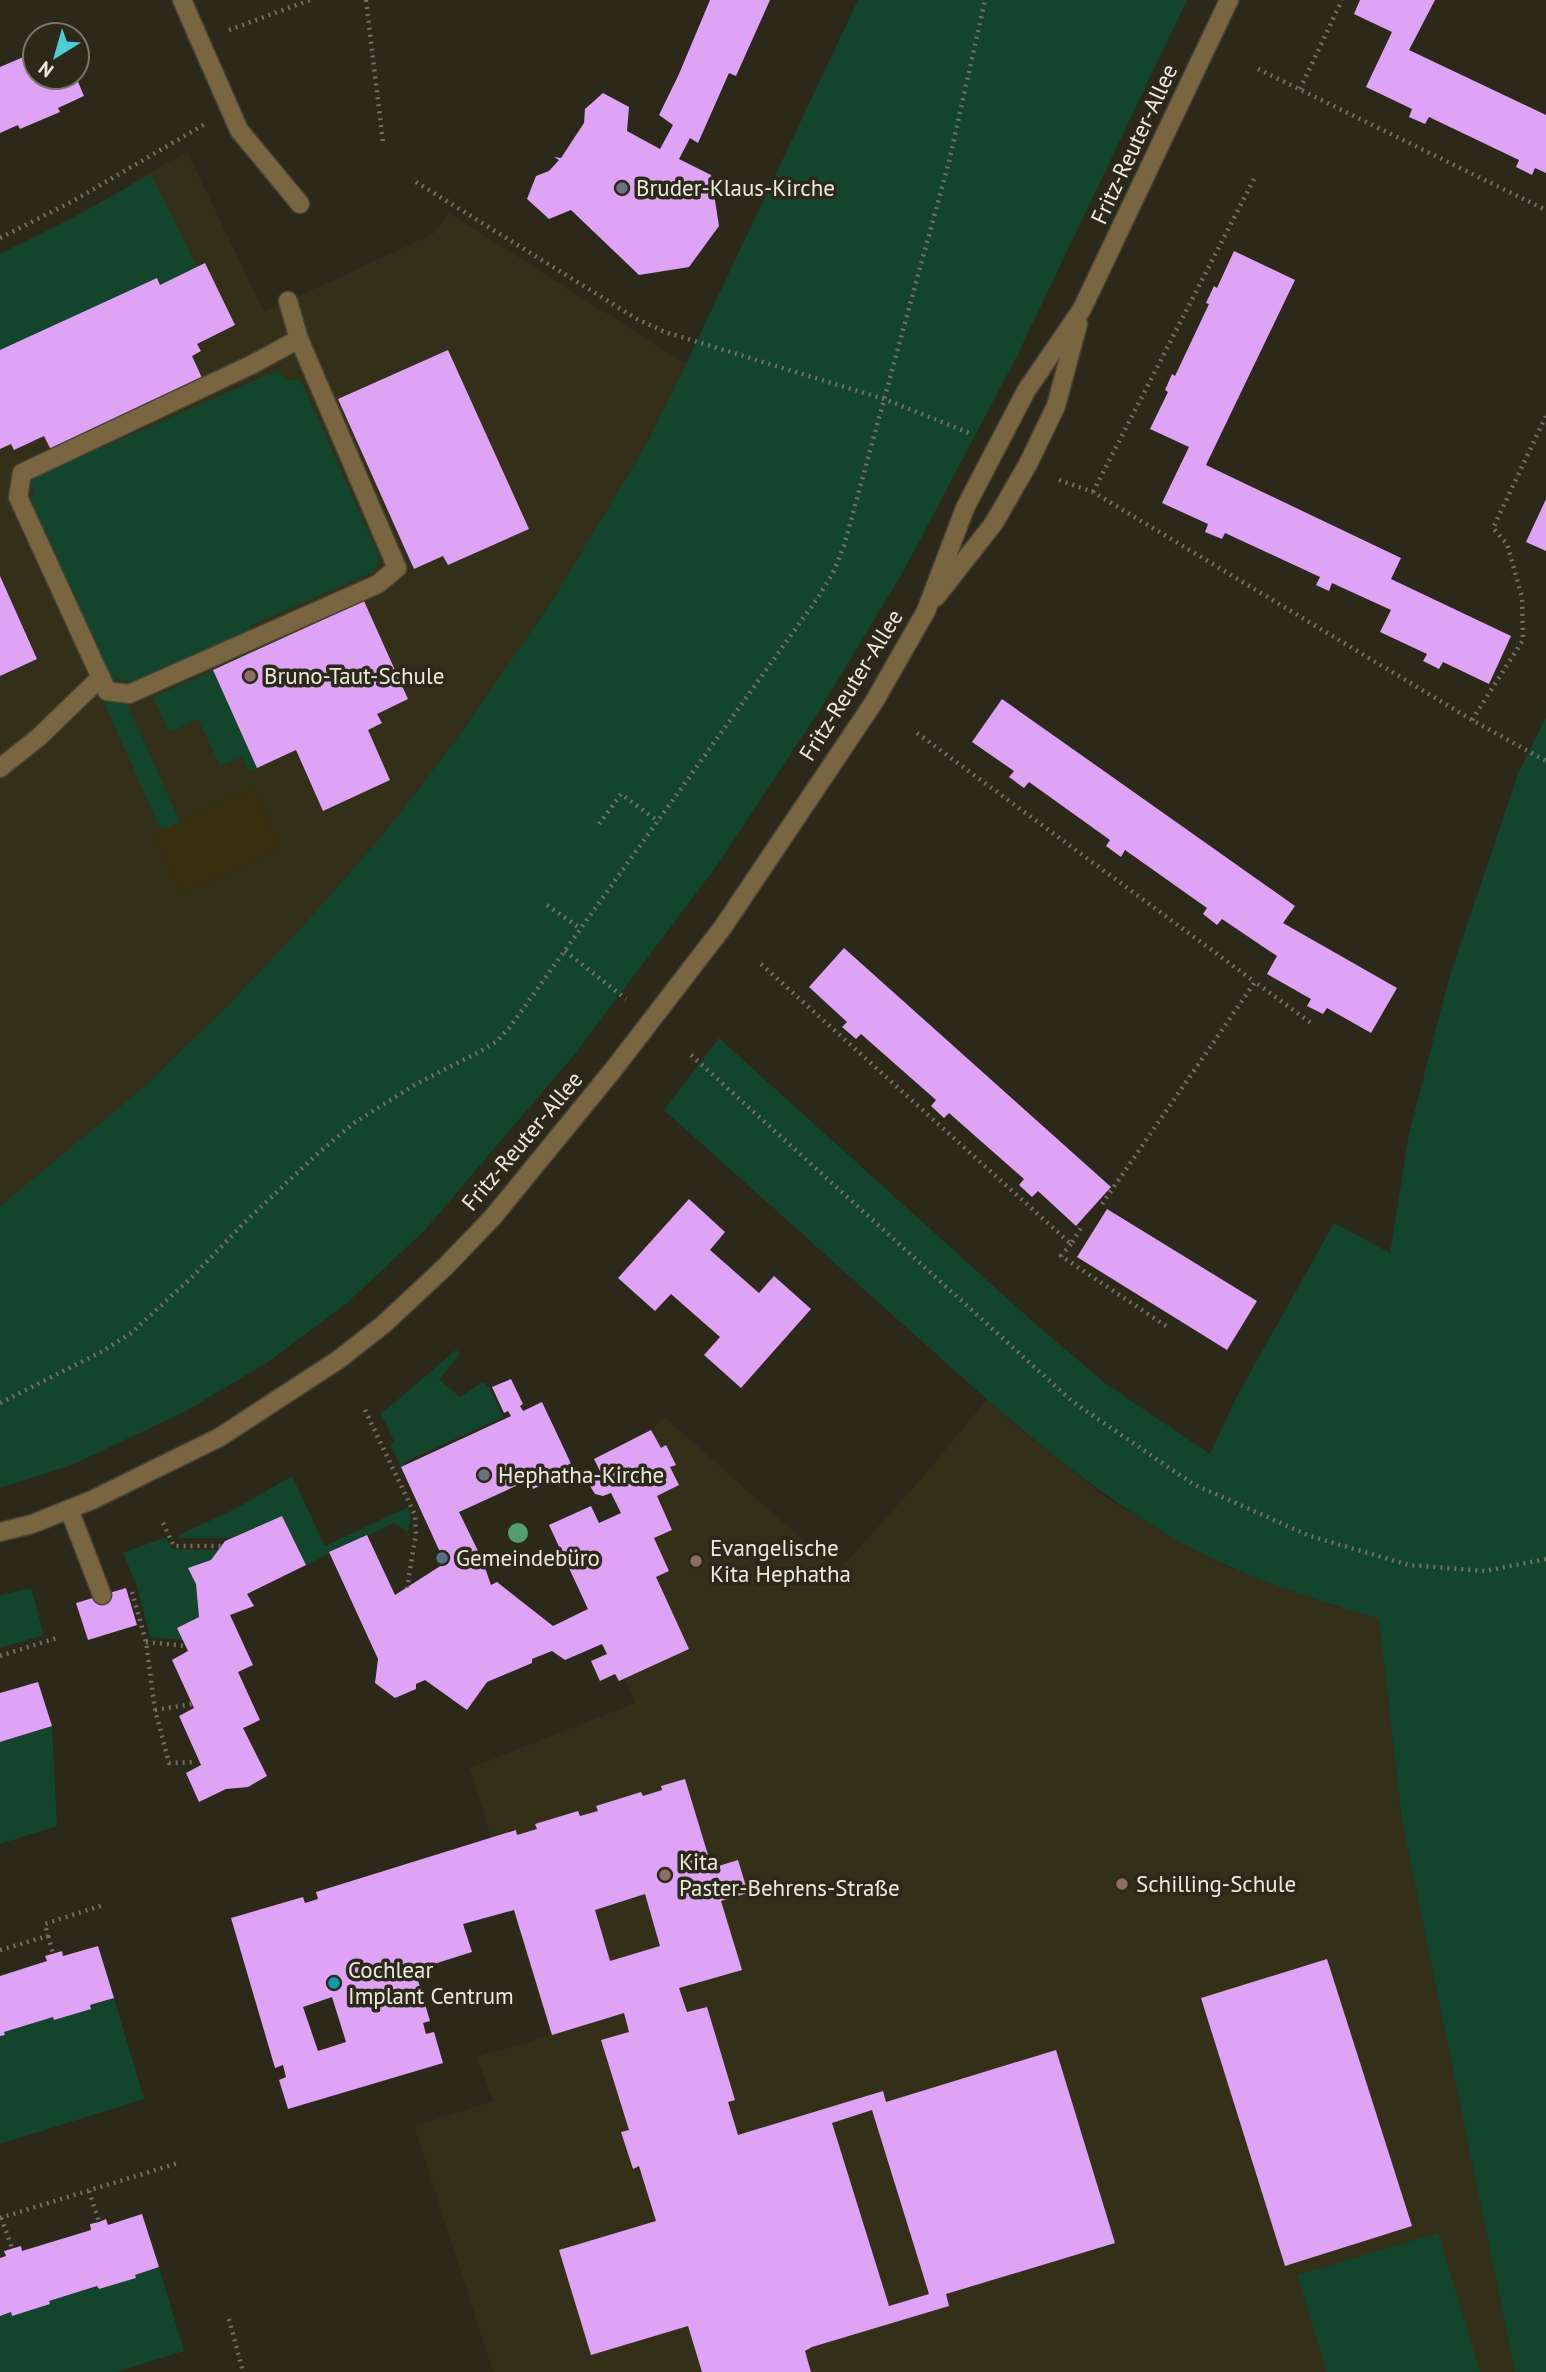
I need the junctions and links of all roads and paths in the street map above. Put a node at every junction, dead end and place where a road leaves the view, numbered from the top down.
1 (181, 0) edge
2 (310, 0) edge
3 (366, 0) edge
4 (985, 0) edge
5 (1229, 0) edge
6 (1342, 0) edge
7 (229, 30) dead end
8 (1258, 69) dead end
9 (1300, 89) junction
10 (208, 122) dead end
11 (383, 142) dead end
12 (1255, 177) dead end
13 (416, 182) dead end
14 (300, 204) dead end
15 (1546, 211) edge
16 (0, 238) edge
17 (288, 301) dead end
18 (1082, 309) junction
19 (299, 339) junction
20 (884, 399) junction
21 (1546, 416) edge
22 (979, 438) dead end
23 (1059, 480) dead end
24 (1093, 492) junction
25 (926, 611) junction
26 (101, 677) junction
27 (1472, 720) junction
28 (917, 733) dead end
29 (1546, 761) edge
30 (0, 768) edge
31 (659, 822) junction
32 (599, 824) dead end
33 (547, 905) dead end
34 (581, 929) junction
35 (565, 951) junction
36 (761, 964) dead end
37 (1255, 982) junction
38 (626, 999) dead end
39 (1311, 1023) dead end
40 (691, 1055) dead end
41 (1102, 1204) dead end
42 (1082, 1228) dead end
43 (1071, 1244) junction
44 (1169, 1328) dead end
45 (0, 1404) edge
46 (365, 1409) dead end
47 (69, 1510) junction
48 (163, 1523) dead end
49 (0, 1532) edge
50 (221, 1546) dead end
51 (1546, 1559) edge
52 (128, 1581) dead end
53 (407, 1588) dead end
54 (102, 1595) dead end
55 (60, 1637) dead end
56 (146, 1642) junction
57 (185, 1646) dead end
58 (0, 1656) edge
59 (192, 1704) dead end
60 (155, 1710) junction
61 (195, 1762) dead end
62 (103, 1905) dead end
63 (48, 1936) junction
64 (0, 1950) edge
65 (53, 1954) dead end
66 (178, 2163) dead end
67 (89, 2191) junction
68 (0, 2218) edge
69 (99, 2222) dead end
70 (12, 2248) dead end
71 (229, 2319) dead end
72 (243, 2372) edge

1 - 14 street
2 - 7 path
3 - 11 path
4 - 20 path
5 - 18 street, Fritz-Reuter-Allee
6 - 9 path
8 - 9 path
9 - 15 path
10 - 16 path
12 - 24 path
13 - 20 path
17 - 19 street
18 - 25 street, Fritz-Reuter-Allee
18 - 25 street, Fritz-Reuter-Allee
19 - 26 street
19 - 26 street
20 - 22 path
20 - 31 path
21 - 27 path
23 - 24 path
24 - 27 path
25 - 47 street, Fritz-Reuter-Allee
26 - 30 street
27 - 29 path
28 - 37 path
31 - 32 path
31 - 34 path
33 - 34 path
34 - 35 path
35 - 38 path
35 - 45 path
36 - 43 path
37 - 39 path
37 - 41 path
40 - 51 path
42 - 43 path
43 - 44 path
46 - 53 path
47 - 49 street, Fritz-Reuter-Allee
47 - 54 street
48 - 50 path
52 - 56 path
55 - 58 path
56 - 57 path
56 - 60 path
59 - 60 path
60 - 61 path
62 - 63 path
63 - 64 path
63 - 65 path
66 - 67 path
67 - 68 path
67 - 69 path
68 - 70 path
71 - 72 path

